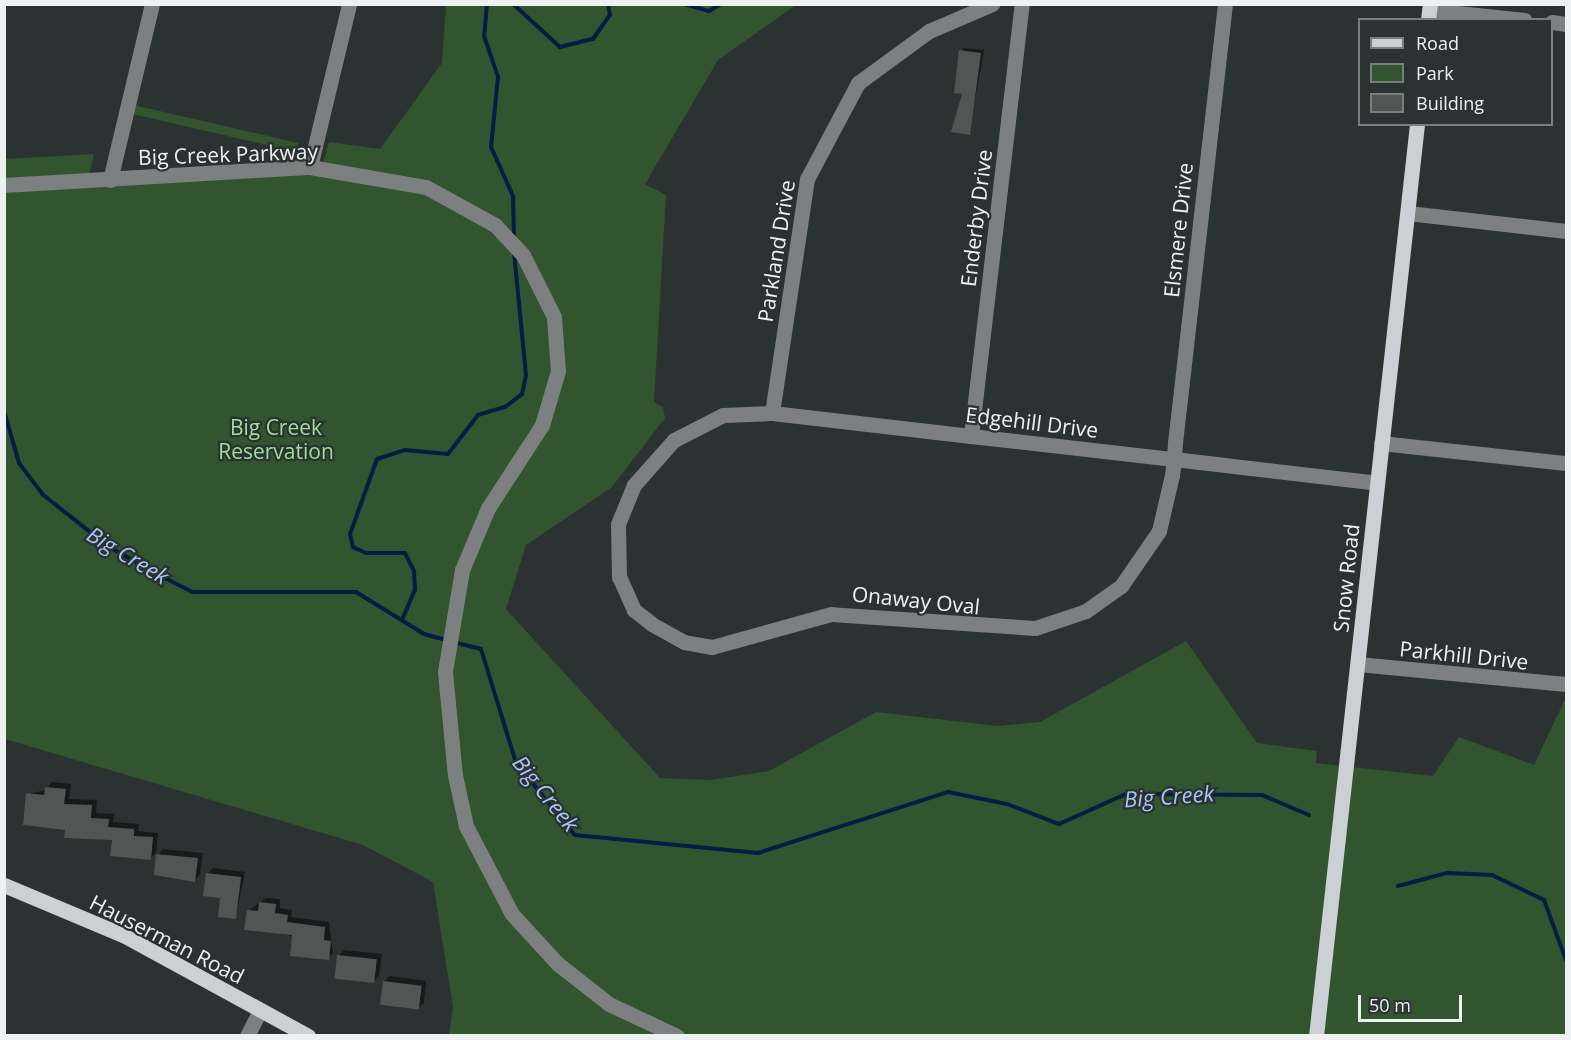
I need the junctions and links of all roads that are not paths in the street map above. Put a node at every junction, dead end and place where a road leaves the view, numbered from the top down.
1 (152, 4) edge
2 (349, 4) edge
3 (992, 4) edge
4 (1022, 4) edge
5 (1225, 4) edge
6 (1429, 11) edge
7 (1503, 18) edge
8 (1417, 126) edge
9 (310, 167) junction
10 (110, 180) junction
11 (4, 185) edge
12 (1408, 213) junction
13 (1566, 231) edge
14 (772, 413) junction
15 (685, 432) joint
16 (971, 436) junction
17 (1381, 443) junction
18 (1174, 459) junction
19 (1566, 463) edge
20 (1377, 483) junction
21 (1358, 664) junction
22 (1566, 684) edge
23 (4, 885) edge
24 (260, 1011) junction
25 (247, 1035) edge
26 (308, 1035) edge
27 (676, 1035) edge
28 (1316, 1035) edge

1 - 10 street
2 - 9 street
3 - 14 street, Parkland Drive
4 - 16 street, Enderby Drive
5 - 18 street, Elsmere Drive
6 - 7 street
8 - 12 main road, Snow Road
9 - 10 street, Big Creek Parkway
9 - 27 street, Big Creek Parkway
10 - 11 street, Big Creek Parkway
12 - 13 street
12 - 17 main road, Snow Road
14 - 15 street, Edgehill Drive
14 - 16 street, Edgehill Drive
15 - 18 street, Onaway Oval
16 - 18 street, Edgehill Drive
17 - 19 street
17 - 20 main road, Snow Road
18 - 20 street, Edgehill Drive
20 - 21 main road, Snow Road
21 - 22 street, Parkhill Drive
21 - 28 main road, Snow Road
23 - 24 main road, Hauserman Road
24 - 25 street
24 - 26 main road, Hauserman Road

